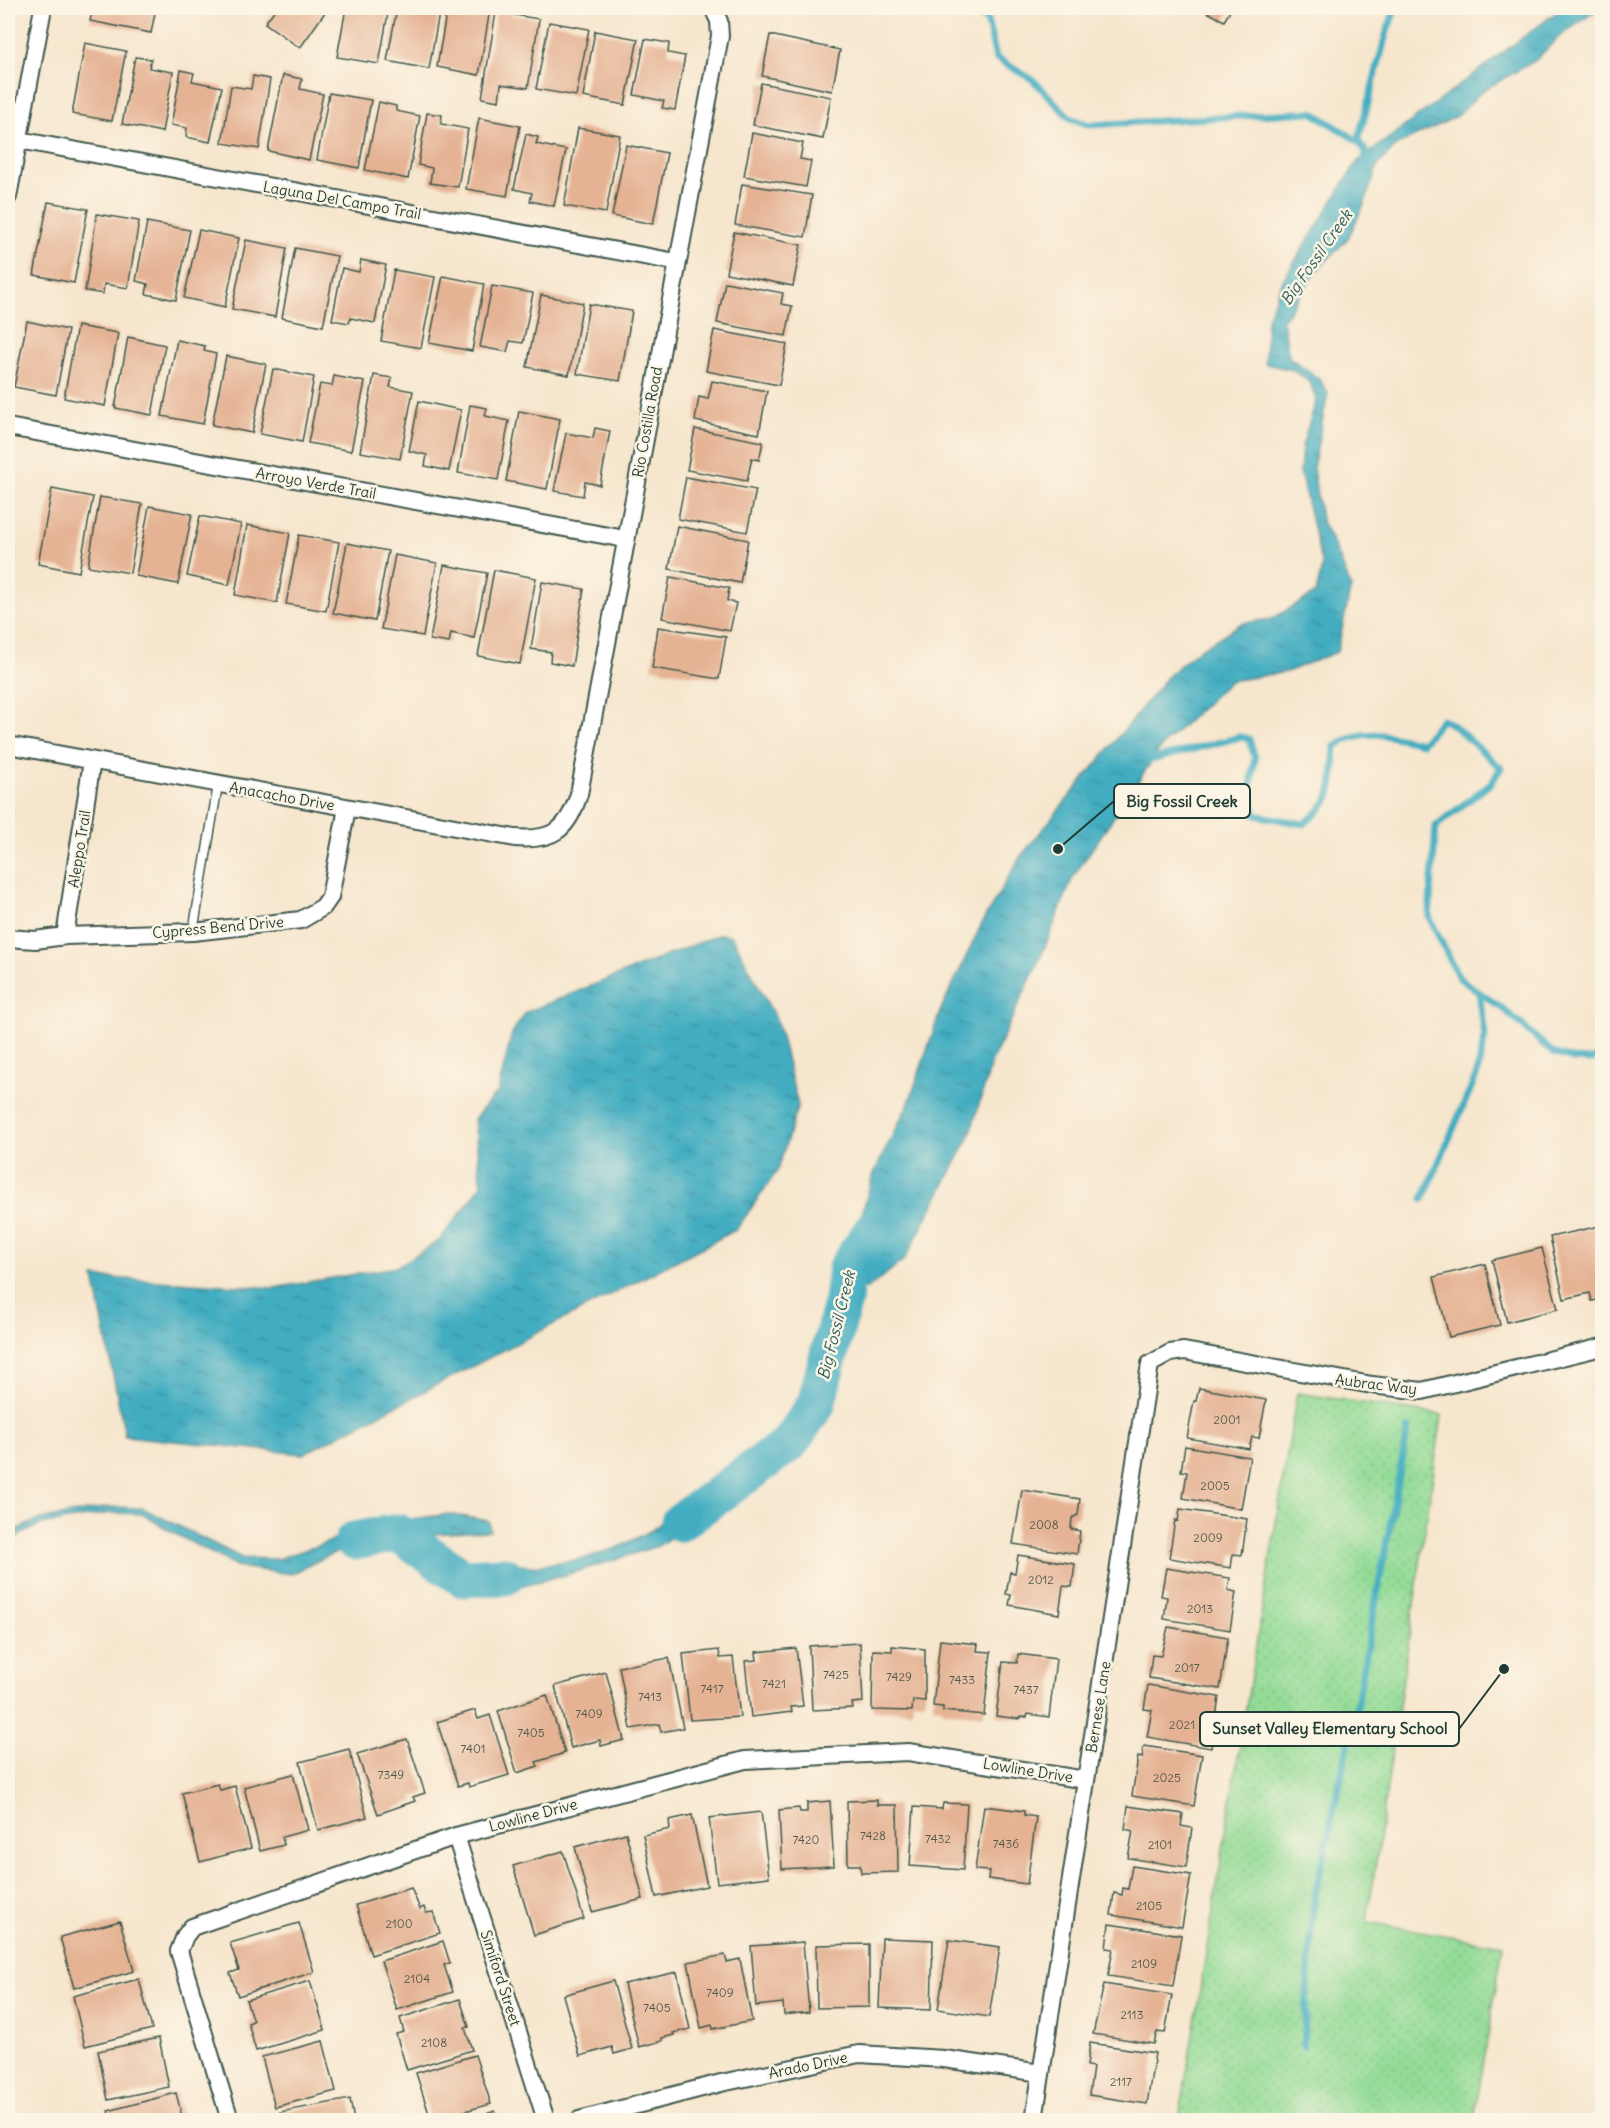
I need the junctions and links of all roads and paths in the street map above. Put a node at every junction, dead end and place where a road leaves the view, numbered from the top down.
1 (43, 8) edge
2 (713, 8) edge
3 (13, 139) edge
4 (8, 197) edge
5 (676, 262) junction
6 (8, 427) edge
7 (625, 540) junction
8 (8, 745) edge
9 (92, 761) junction
10 (218, 785) junction
11 (347, 808) junction
12 (556, 833) joint
13 (193, 932) junction
14 (65, 936) junction
15 (8, 938) edge
16 (1602, 1347) edge
17 (1150, 1364) joint
18 (1086, 1780) junction
19 (456, 1836) junction
20 (1041, 2073) junction
21 (230, 2121) edge
22 (546, 2121) edge
23 (579, 2121) edge
24 (1034, 2121) edge

1 - 3 street
2 - 5 street, Rio Costilla Road
3 - 4 street
3 - 5 street, Laguna Del Campo Trail
5 - 7 street, Rio Costilla Road
6 - 7 street, Arroyo Verde Trail
7 - 12 street, Rio Costilla Road
8 - 9 street, Anacacho Drive
9 - 10 street, Anacacho Drive
9 - 14 street, Aleppo Trail
10 - 11 street, Anacacho Drive
10 - 13 lane
11 - 12 street, Anacacho Drive
11 - 13 street, Cypress Bend Drive
13 - 14 street, Cypress Bend Drive
14 - 15 street, Cypress Bend Drive
16 - 17 street, Aubrac Way
17 - 18 street, Bernese Lane
18 - 19 street, Lowline Drive
18 - 20 street, Bernese Lane
19 - 21 street, Lowline Drive
19 - 22 street, Simiford Street
20 - 23 street, Arado Drive
20 - 24 street, Bernese Lane

